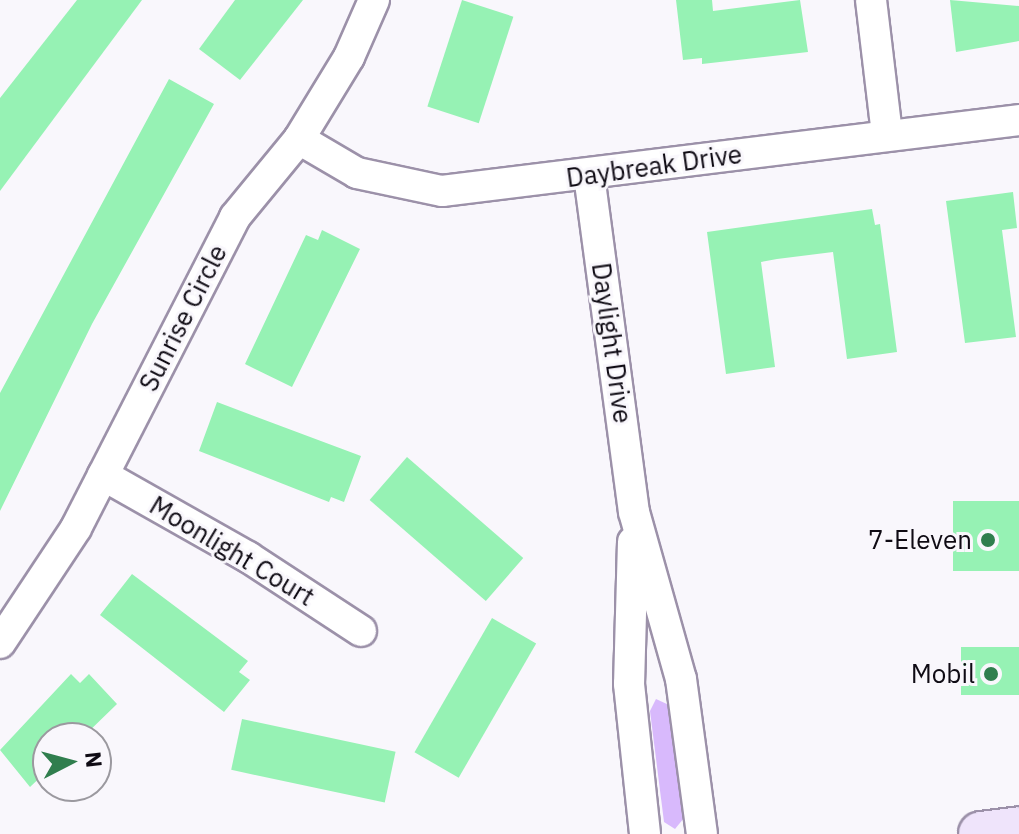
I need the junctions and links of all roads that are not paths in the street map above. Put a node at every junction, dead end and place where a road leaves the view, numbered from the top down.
1 (374, 0) edge
2 (871, 0) edge
3 (1019, 120) edge
4 (887, 134) junction
5 (299, 139) junction
6 (589, 175) junction
7 (103, 475) junction
8 (634, 512) junction
9 (361, 631) dead end
10 (0, 643) edge
11 (1019, 829) edge
12 (645, 834) edge
13 (702, 834) edge
14 (981, 834) edge

1 - 5 street, Sunrise Circle
2 - 4 street
3 - 4 street, Daybreak Drive
4 - 6 street, Daybreak Drive
5 - 6 street, Daybreak Drive
5 - 7 street, Sunrise Circle
6 - 8 street, Daylight Drive
7 - 9 street, Moonlight Court
7 - 10 street, Sunrise Circle
8 - 12 street, Daylight Drive
8 - 13 street, Daylight Drive
11 - 14 street

